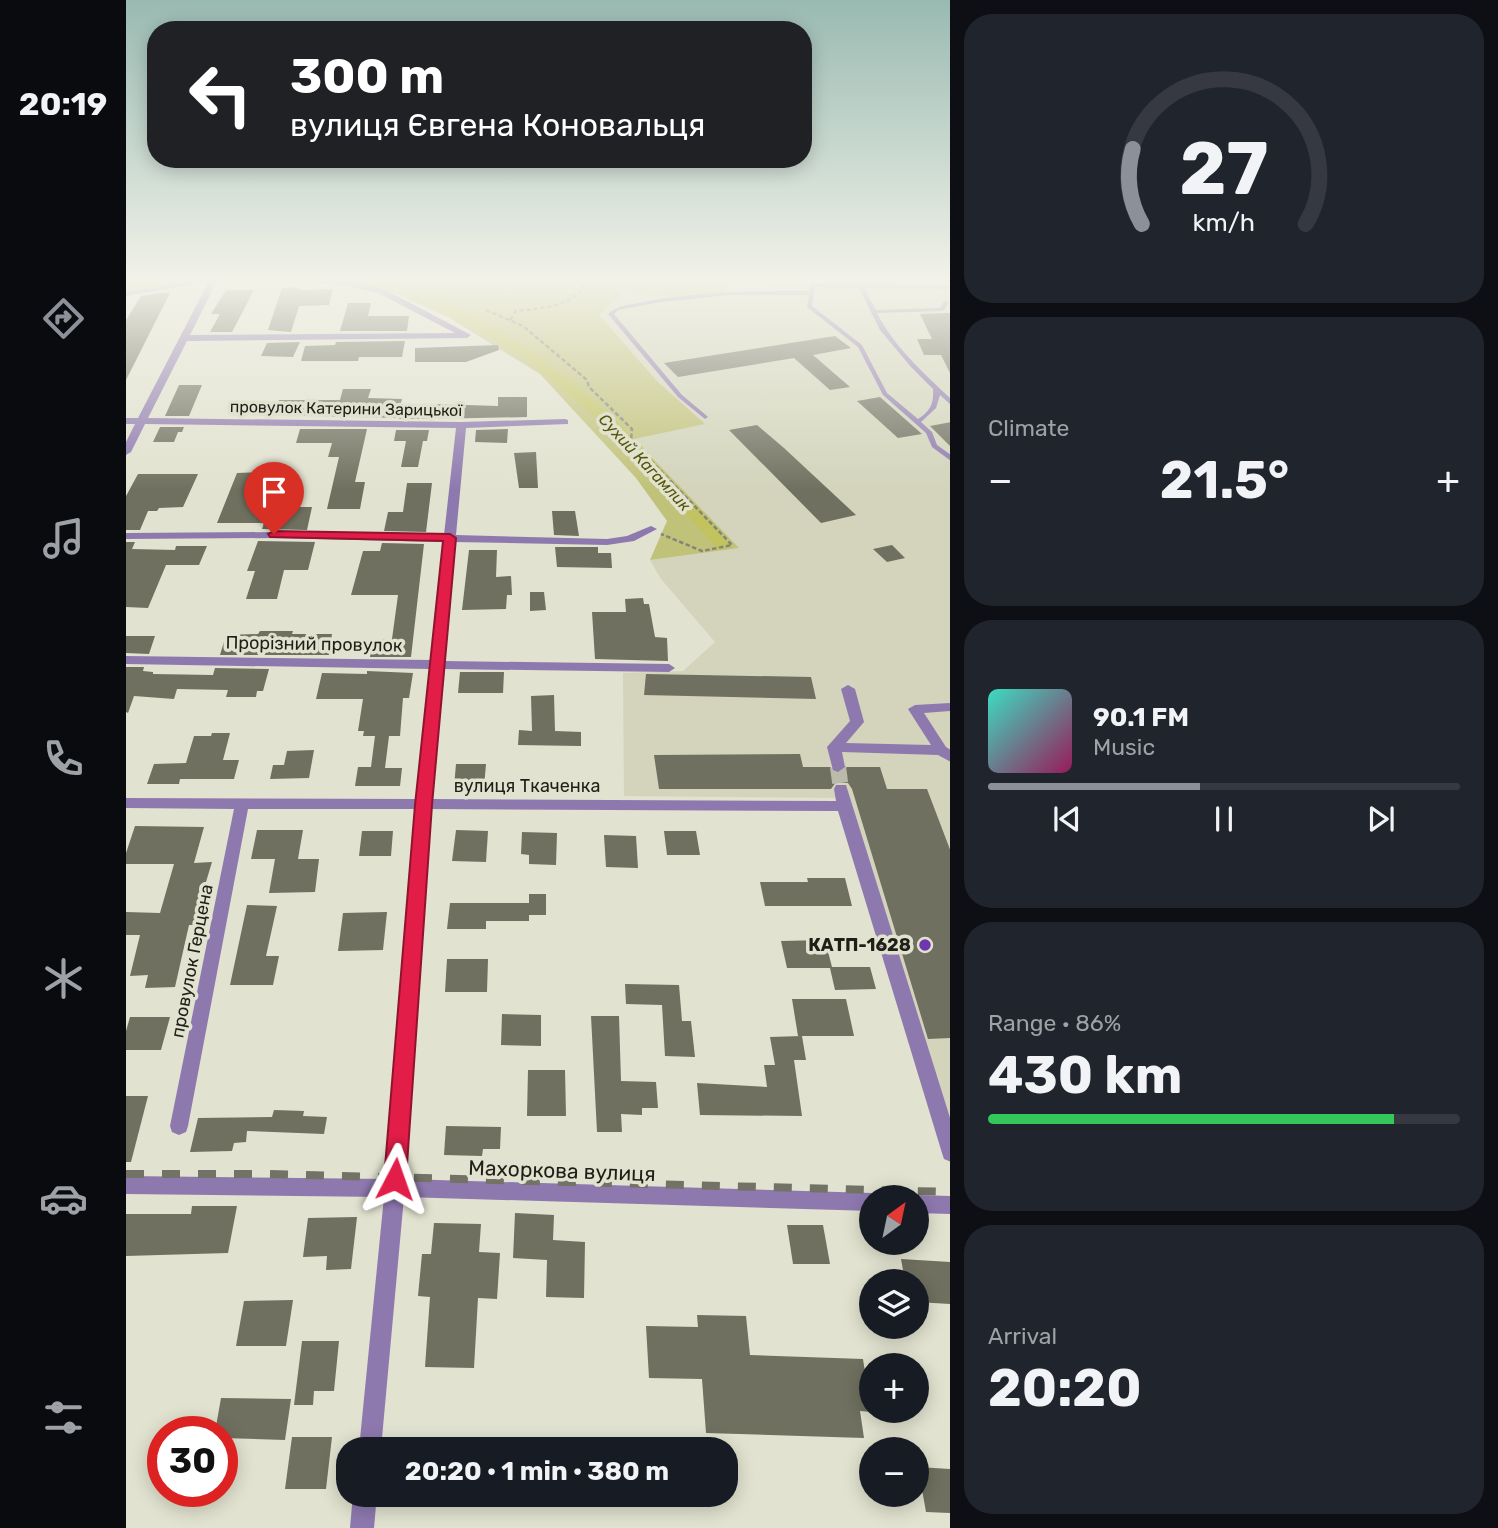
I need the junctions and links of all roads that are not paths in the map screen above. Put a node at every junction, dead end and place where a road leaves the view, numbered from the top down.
1 (179, 348) edge
2 (640, 348) edge
3 (861, 348) edge
4 (899, 348) edge
5 (936, 389) junction
6 (950, 403) edge
7 (705, 417) dead end
8 (126, 421) edge
9 (140, 421) junction
10 (565, 422) dead end
11 (918, 422) junction
12 (461, 425) junction
13 (126, 452) edge
14 (950, 459) edge
15 (651, 529) road end
16 (126, 536) edge
17 (450, 538) junction
18 (126, 660) edge
19 (438, 663) junction
20 (669, 668) dead end
21 (848, 689) dead end
22 (950, 707) edge
23 (834, 747) junction
24 (946, 753) edge
25 (838, 767) tunnel mouth
26 (126, 803) edge
27 (243, 804) junction
28 (424, 805) junction
29 (179, 1126) dead end
30 (950, 1153) edge
31 (126, 1185) edge
32 (395, 1188) junction
33 (859, 1202) edge
34 (929, 1204) edge
35 (950, 1205) edge
36 (371, 1437) edge
37 (364, 1507) edge
38 (362, 1528) edge

1 - 9 street
2 - 7 lane
3 - 11 lane
4 - 5 lane
5 - 6 lane
5 - 11 lane
8 - 9 street, провулок Катерини Зарицької
9 - 12 street, провулок Катерини Зарицької
9 - 13 street
10 - 12 street, провулок Катерини Зарицької
11 - 14 lane
12 - 17 street
15 - 17 street
16 - 17 street
17 - 19 street
18 - 19 street, Прорізний провулок
19 - 20 street, Прорізний провулок
19 - 28 street
21 - 23 street
22 - 24 street
23 - 24 street
23 - 25 street
26 - 27 street, вулиця Ткаченка
27 - 28 street, вулиця Ткаченка
27 - 29 street, провулок Герцена
28 - 30 street, вулиця Ткаченка
28 - 32 street
31 - 32 street, Махоркова вулиця
32 - 33 street, Махоркова вулиця
32 - 36 street
34 - 35 street
37 - 38 street

